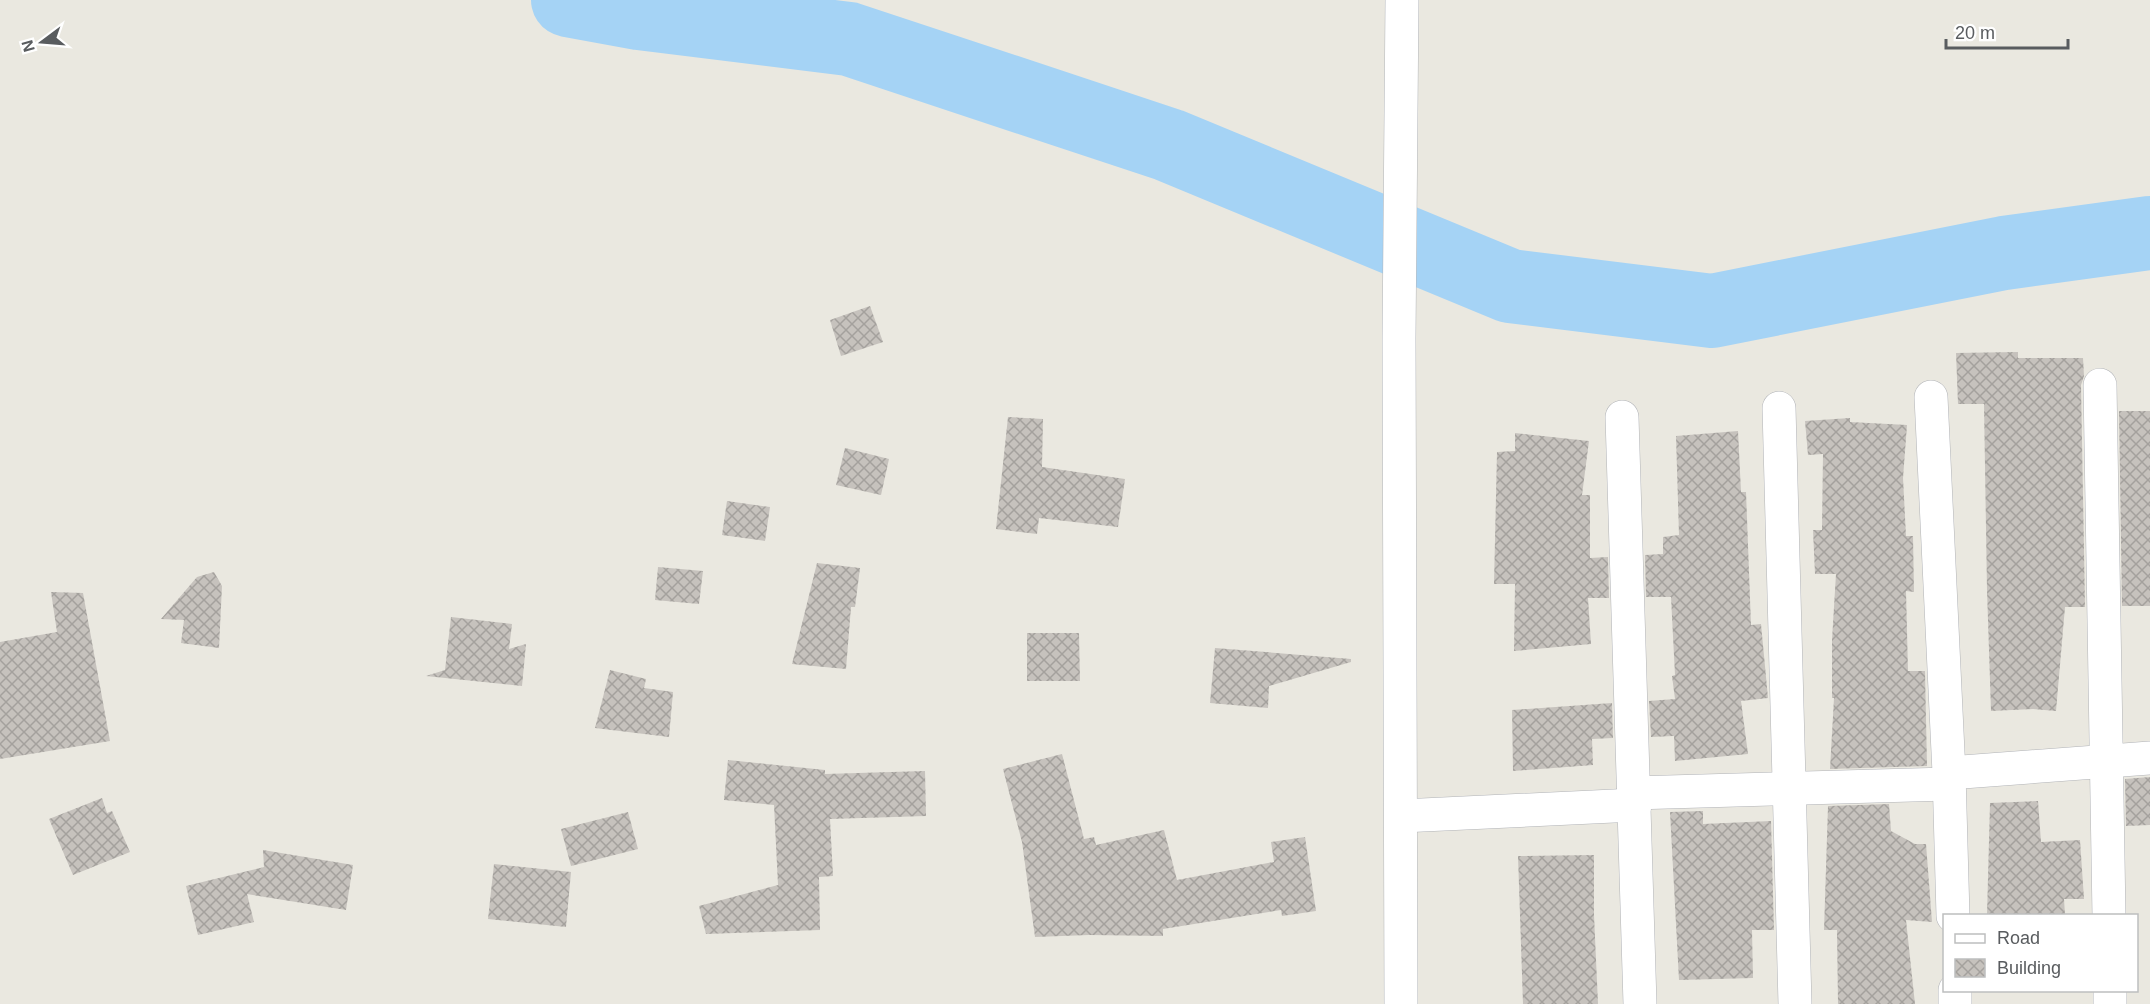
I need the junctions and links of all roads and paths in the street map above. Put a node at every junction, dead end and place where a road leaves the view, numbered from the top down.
1 (1402, 0) edge
2 (2100, 385) dead end
3 (1930, 397) dead end
4 (1779, 408) dead end
5 (1622, 417) dead end
6 (2150, 758) edge
7 (2106, 761) junction
8 (1949, 779) junction
9 (1791, 788) junction
10 (1634, 799) junction
11 (1401, 816) junction
12 (1953, 914) edge
13 (2109, 914) edge
14 (1401, 1004) edge
15 (1640, 1004) edge
16 (1795, 1004) edge

1 - 11 street
2 - 7 street
3 - 8 street
4 - 9 street
5 - 10 street
6 - 7 street
7 - 8 street
7 - 13 street
8 - 9 street
8 - 12 street
9 - 10 street
9 - 16 street
10 - 11 street
10 - 15 street
11 - 14 street

